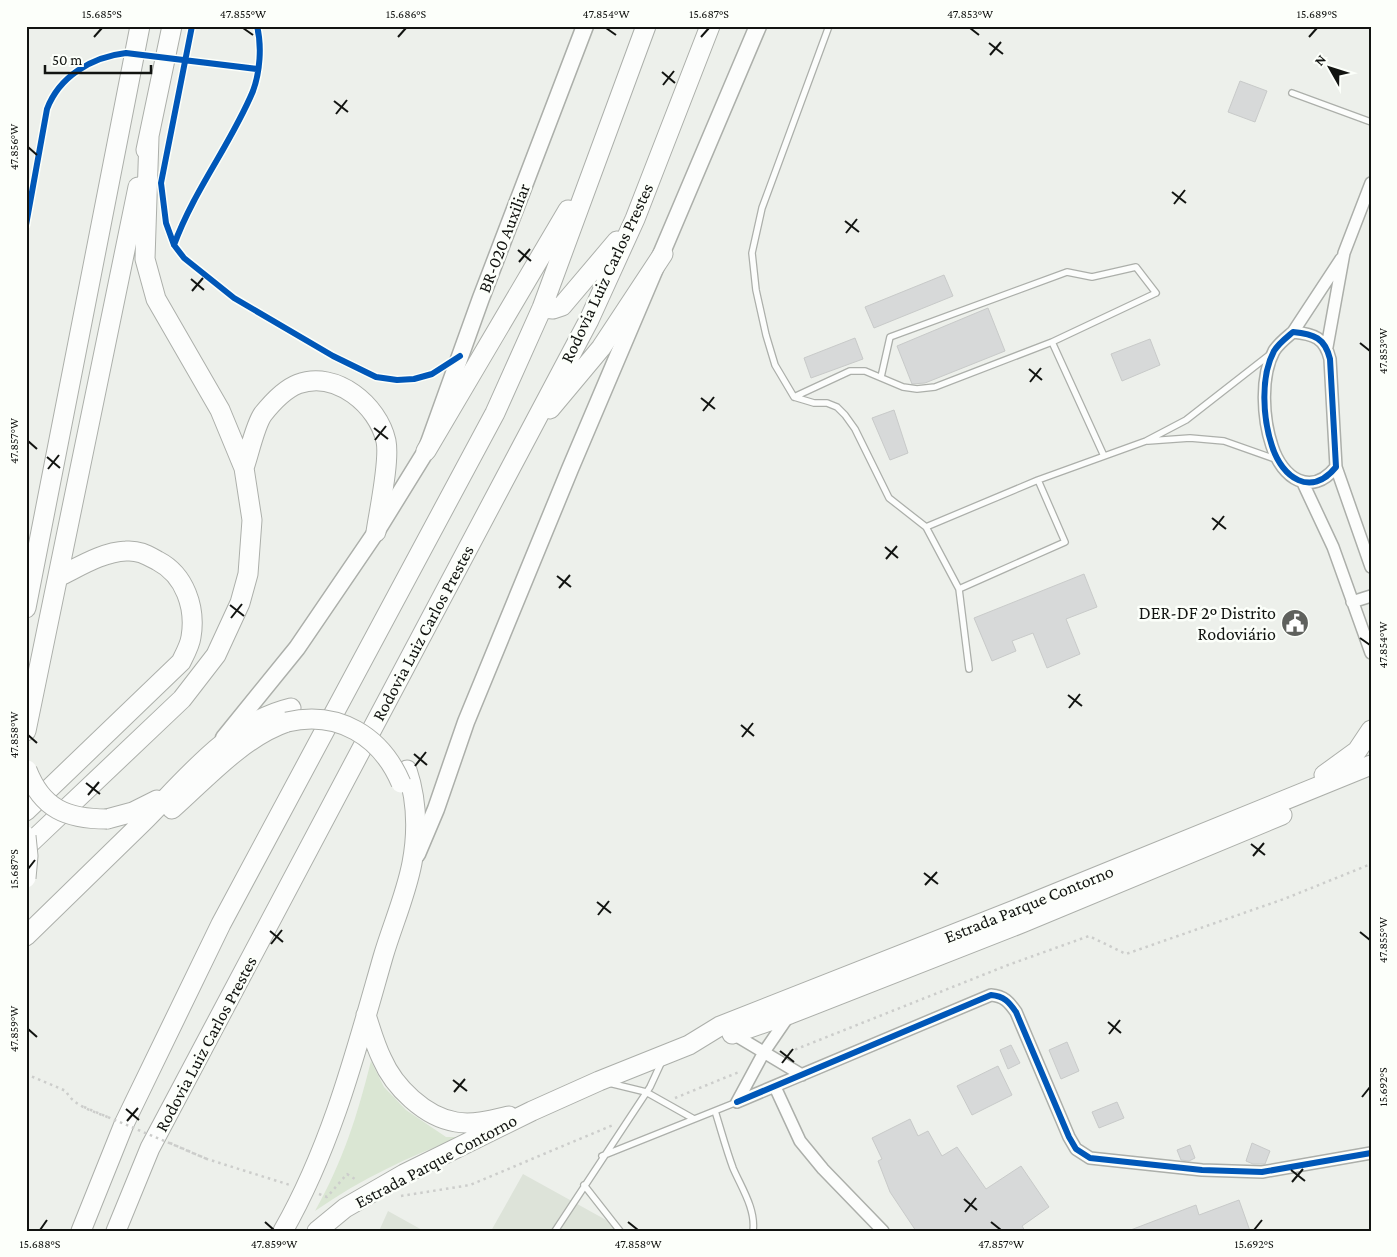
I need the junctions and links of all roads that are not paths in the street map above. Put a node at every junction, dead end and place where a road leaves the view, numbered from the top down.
1 (140, 26) edge
2 (172, 26) edge
3 (585, 26) edge
4 (646, 26) edge
5 (710, 26) edge
6 (758, 26) edge
7 (829, 26) edge
8 (1292, 93) dead end
9 (1371, 122) edge
10 (149, 137) junction
11 (595, 164) junction
12 (1371, 183) edge
13 (635, 218) junction
14 (1344, 253) junction
15 (663, 254) junction
16 (542, 308) junction
17 (1293, 332) junction
18 (1052, 342) junction
19 (1327, 347) junction
20 (1274, 352) junction
21 (881, 377) junction
22 (794, 397) junction
23 (530, 429) junction
24 (1146, 441) junction
25 (426, 451) junction
26 (1104, 456) junction
27 (56, 457) junction
28 (1278, 460) junction
29 (1336, 467) junction
30 (244, 468) junction
31 (1038, 480) junction
32 (1303, 483) junction
33 (926, 527) junction
34 (376, 532) junction
35 (26, 543) edge
36 (1371, 567) edge
37 (58, 577) junction
38 (959, 589) junction
39 (1371, 596) edge
40 (1352, 602) junction
41 (26, 608) edge
42 (1371, 652) edge
43 (969, 669) dead end
44 (289, 715) junction
45 (1371, 730) edge
46 (26, 731) edge
47 (205, 760) junction
48 (26, 764) edge
49 (1371, 765) edge
50 (27, 770) edge
51 (404, 776) junction
52 (1371, 776) edge
53 (175, 790) junction
54 (1287, 799) junction
55 (26, 811) edge
56 (26, 836) edge
57 (122, 843) junction
58 (26, 847) edge
59 (412, 864) junction
60 (26, 878) edge
61 (26, 936) edge
62 (389, 936) junction
63 (790, 1014) junction
64 (366, 1015) junction
65 (726, 1030) junction
66 (764, 1052) junction
67 (665, 1056) junction
68 (802, 1075) junction
69 (599, 1081) junction
70 (776, 1087) junction
71 (646, 1092) junction
72 (737, 1102) junction
73 (532, 1111) junction
74 (715, 1111) junction
75 (694, 1120) junction
76 (1371, 1153) edge
77 (602, 1156) junction
78 (584, 1185) junction
79 (81, 1231) edge
80 (116, 1231) edge
81 (283, 1231) edge
82 (317, 1231) edge
83 (555, 1231) edge
84 (620, 1231) edge
85 (753, 1231) edge
86 (883, 1231) edge

1 - 27 main road
2 - 10 main road
3 - 25 main road, BR-020 Auxiliar
4 - 11 main road, Rodovia Luiz Carlos Prestes
5 - 13 main road, Rodovia Luiz Carlos Prestes
6 - 15 main road
7 - 22 lane
8 - 9 lane
10 - 30 main road
10 - 37 main road
11 - 16 main road, Rodovia Luiz Carlos Prestes
11 - 25 main road
12 - 14 street
13 - 16 main road
13 - 23 main road, Rodovia Luiz Carlos Prestes
14 - 17 street
14 - 19 street
15 - 23 main road
15 - 59 main road
16 - 79 main road, Rodovia Luiz Carlos Prestes
17 - 19 street
17 - 20 street
18 - 21 lane
18 - 21 lane
18 - 26 lane
19 - 29 street
20 - 24 lane
20 - 28 street
21 - 22 lane
22 - 33 lane
23 - 80 main road, Rodovia Luiz Carlos Prestes
24 - 26 lane
24 - 28 lane
25 - 34 main road, BR-020 Auxiliar
26 - 31 lane
27 - 35 main road
27 - 41 main road
28 - 32 street
29 - 32 street
29 - 36 street
30 - 34 main road
30 - 58 main road
31 - 33 lane
31 - 38 lane
32 - 40 street
33 - 38 lane
34 - 47 main road, BR-020 Auxiliar
37 - 46 main road
37 - 55 main road
38 - 43 lane
39 - 40 street
40 - 42 street
44 - 47 main road
44 - 51 main road
44 - 57 main road
45 - 54 main road
47 - 53 main road
48 - 50 main road
49 - 54 main road, Estrada Parque Contorno
50 - 53 main road, bridge
51 - 59 main road
51 - 62 main road
52 - 63 main road, Estrada Parque Contorno
53 - 57 main road
54 - 65 main road, Estrada Parque Contorno
56 - 60 main road, bridge
57 - 61 main road
59 - 62 main road
62 - 64 main road
63 - 65 main road, Estrada Parque Contorno
63 - 66 street
64 - 73 main road, Estrada Parque Contorno
64 - 81 main road
65 - 66 street
65 - 67 main road, Estrada Parque Contorno
66 - 68 street
66 - 72 street
67 - 69 main road, Estrada Parque Contorno
67 - 71 lane
68 - 70 street
68 - 76 street
69 - 71 lane
69 - 73 main road, Estrada Parque Contorno
70 - 72 street
70 - 86 street
71 - 75 lane
71 - 77 lane
72 - 74 lane
73 - 82 main road, Estrada Parque Contorno
74 - 75 lane
74 - 85 lane
75 - 77 lane
77 - 78 lane
78 - 83 lane
78 - 84 lane

